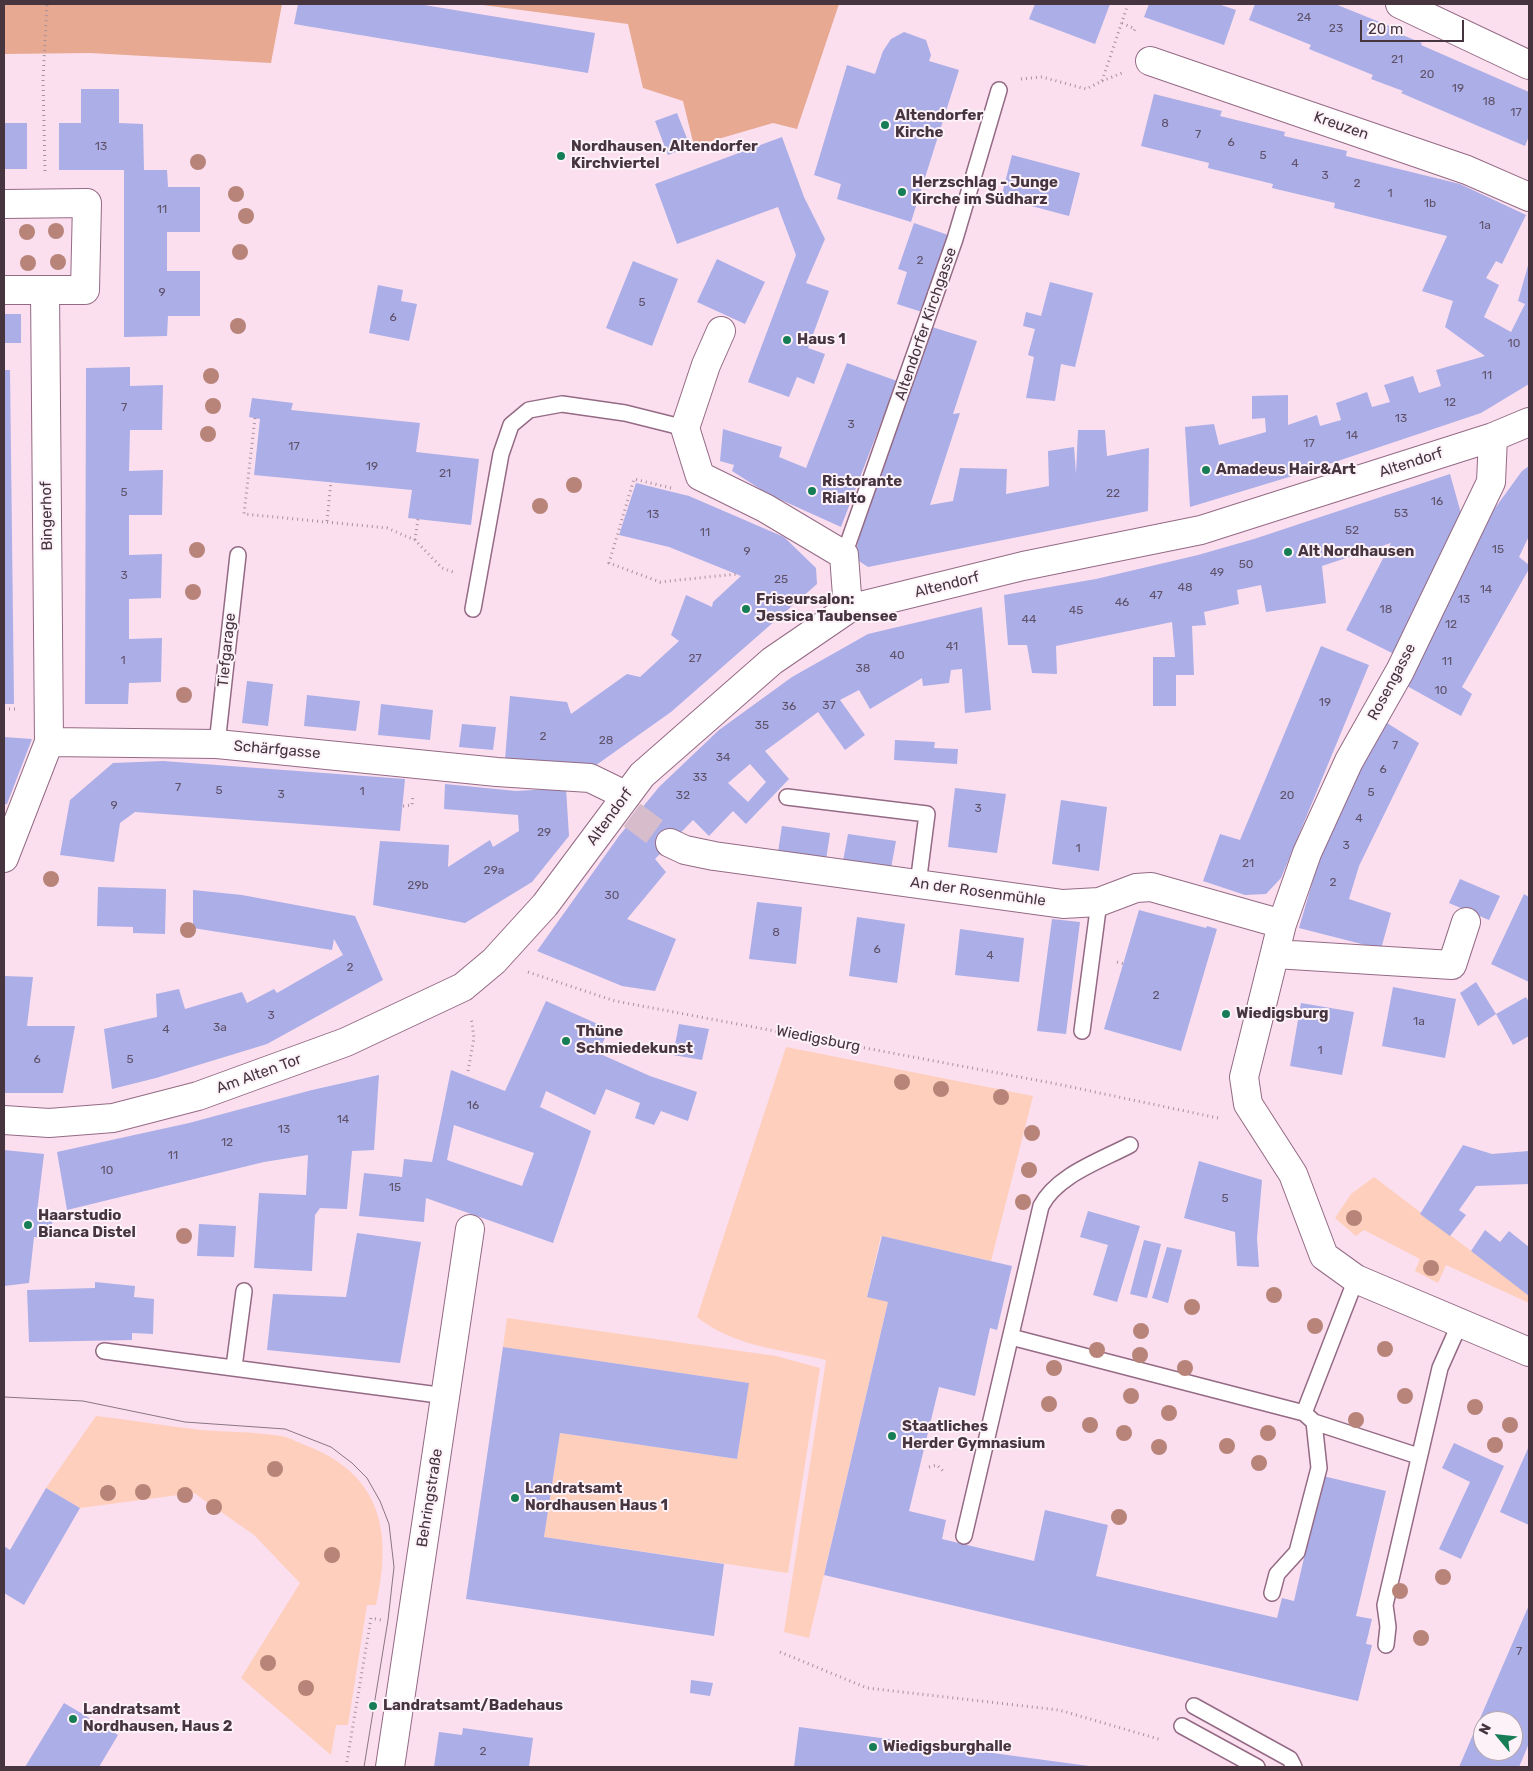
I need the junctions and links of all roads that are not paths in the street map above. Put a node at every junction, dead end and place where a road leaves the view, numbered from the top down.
1 (1400, 4) edge
2 (1150, 61) dead end
3 (1529, 65) edge
4 (999, 90) road end
5 (1529, 198) edge
6 (4, 204) edge
7 (4, 290) edge
8 (45, 290) junction
9 (721, 331) dead end
10 (1529, 422) edge
11 (685, 428) junction
12 (1493, 437) junction
13 (238, 555) dead end
14 (844, 555) junction
15 (473, 609) dead end
16 (848, 609) junction
17 (49, 742) junction
18 (217, 744) junction
19 (787, 797) dead end
20 (625, 806) junction
21 (670, 844) tunnel mouth
22 (4, 858) edge
23 (918, 884) junction
24 (1099, 902) junction
25 (1466, 922) dead end
26 (1282, 924) junction
27 (1275, 954) junction
28 (494, 961) joint
29 (1082, 1031) dead end
30 (4, 1120) edge
31 (1130, 1145) dead end
32 (470, 1229) dead end
33 (1356, 1279) junction
34 (244, 1291) dead end
35 (1460, 1323) junction
36 (1011, 1337) junction
37 (104, 1350) dead end
38 (1529, 1352) edge
39 (234, 1367) junction
40 (446, 1396) junction
41 (1309, 1417) junction
42 (1418, 1456) junction
43 (964, 1536) dead end
44 (1272, 1593) dead end
45 (1386, 1645) dead end
46 (1194, 1706) dead end
47 (1182, 1726) dead end
48 (390, 1767) edge
49 (1257, 1767) edge
50 (1294, 1767) edge

1 - 3 street
2 - 5 street, Kreuzen
4 - 14 lane, Altendorfer Kirchgasse
6 - 8 street
7 - 8 street
8 - 17 street, Bingerhof
9 - 11 street
10 - 12 street, Altendorf
11 - 14 street
11 - 15 lane
12 - 16 street, Altendorf
12 - 26 street, Rosengasse
13 - 18 lane, Tiefgarage
14 - 16 street, Altendorfer Kirchgasse
16 - 20 street, Altendorf
17 - 18 street, Schärfgasse
17 - 22 street
18 - 20 street, Schärfgasse
19 - 23 lane
20 - 28 street, Altendorf
21 - 23 street, An der Rosenmühle
23 - 24 street, An der Rosenmühle
24 - 26 street, An der Rosenmühle
24 - 29 lane
25 - 27 street
26 - 27 street
27 - 33 street
28 - 30 street, Am Alten Tor
31 - 36 lane
32 - 40 street, Behringstraße
33 - 35 street
33 - 41 lane
34 - 39 lane
35 - 38 street
35 - 42 lane
36 - 41 lane
36 - 43 lane
37 - 39 lane
39 - 40 lane
40 - 48 street, Behringstraße
41 - 42 lane
41 - 44 lane
42 - 45 lane
46 - 50 lane
47 - 49 lane

